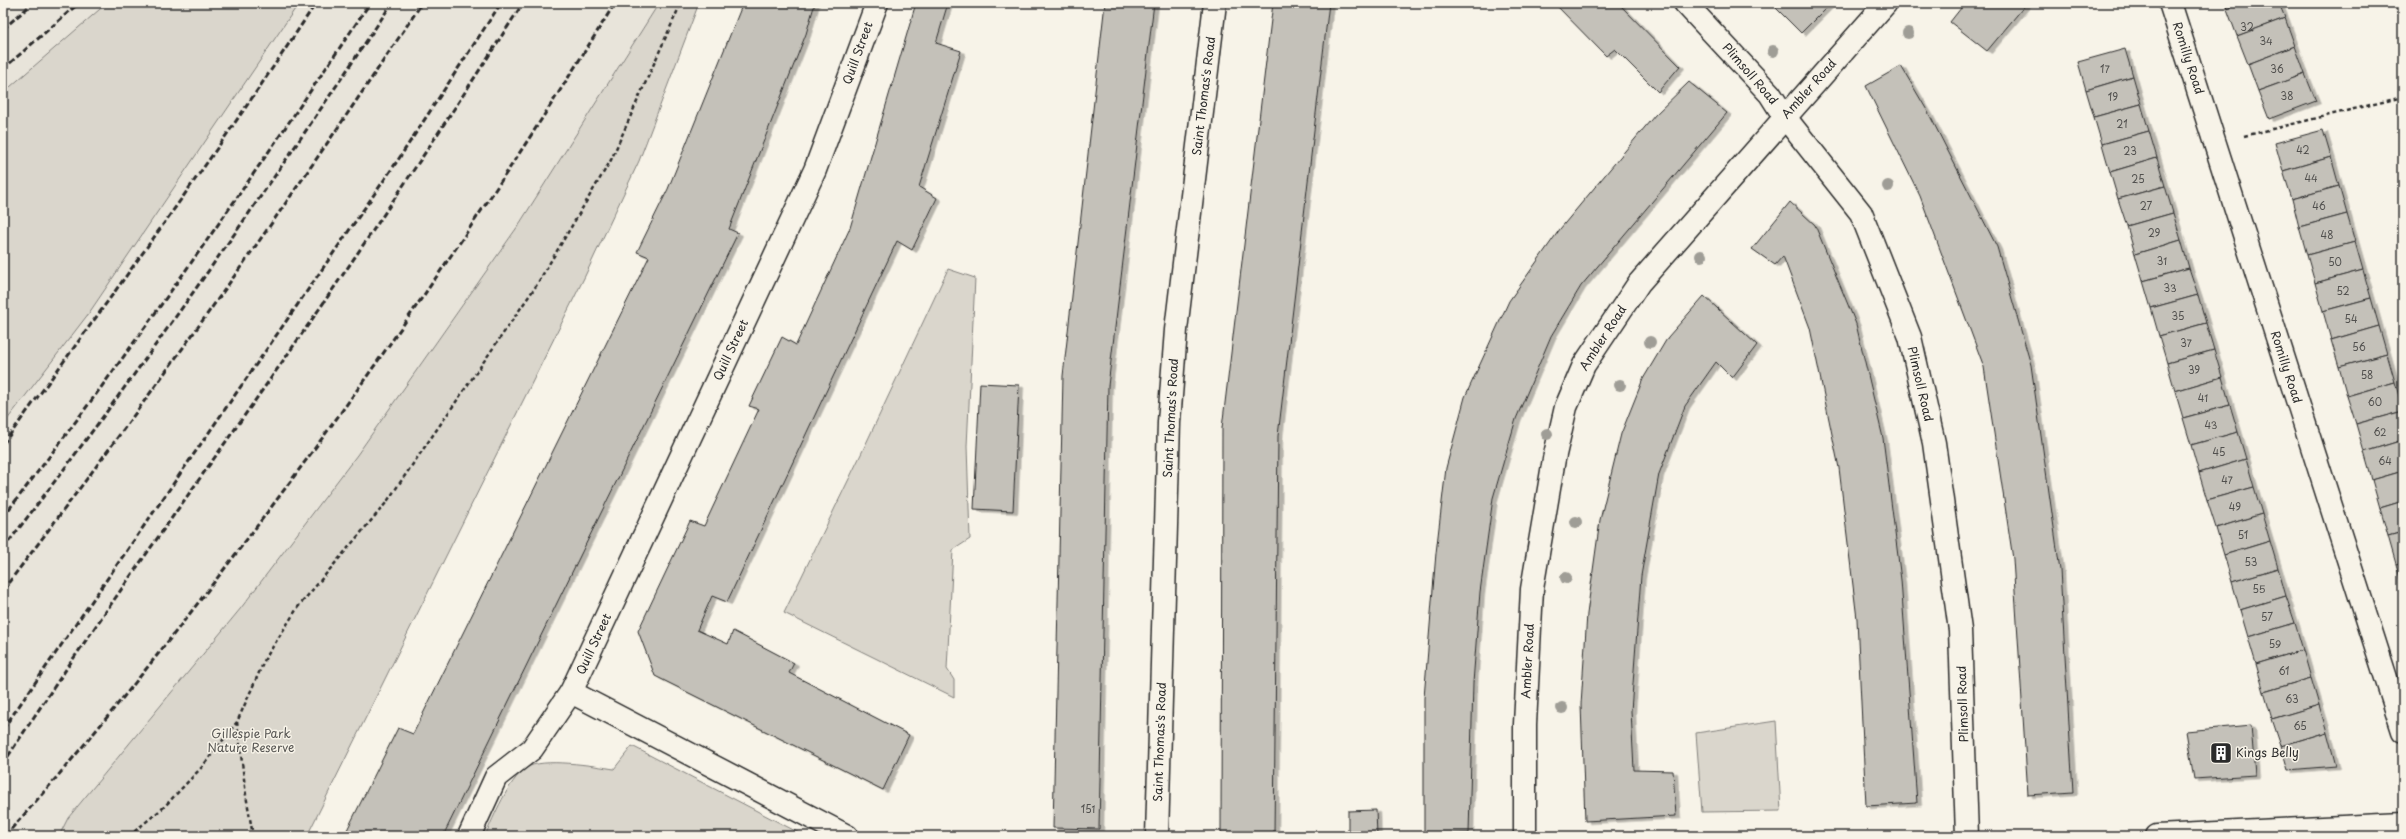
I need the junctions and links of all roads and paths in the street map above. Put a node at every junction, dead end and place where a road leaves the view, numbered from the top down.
1 (681, 3) edge
2 (877, 3) edge
3 (1215, 3) edge
4 (1685, 3) edge
5 (1886, 3) edge
6 (2170, 3) edge
7 (2403, 97) edge
8 (1784, 116) junction
9 (2215, 144) junction
10 (571, 692) junction
11 (237, 722) junction
12 (2403, 731) edge
13 (2403, 824) edge
14 (129, 836) edge
15 (253, 836) edge
16 (468, 836) edge
17 (847, 836) edge
18 (1157, 836) edge
19 (1524, 836) edge
20 (1967, 836) edge
21 (2157, 836) edge

1 - 11 path
2 - 10 street, Quill Street
3 - 18 street, Saint Thomas's Road
4 - 8 street, Plimsoll Road
5 - 8 street, Ambler Road
6 - 9 street, Romilly Road
7 - 9 path
8 - 19 street, Ambler Road
8 - 20 street, Plimsoll Road
9 - 12 street, Romilly Road
10 - 16 street, Quill Street
10 - 17 street
11 - 14 path
11 - 15 path
13 - 21 street

